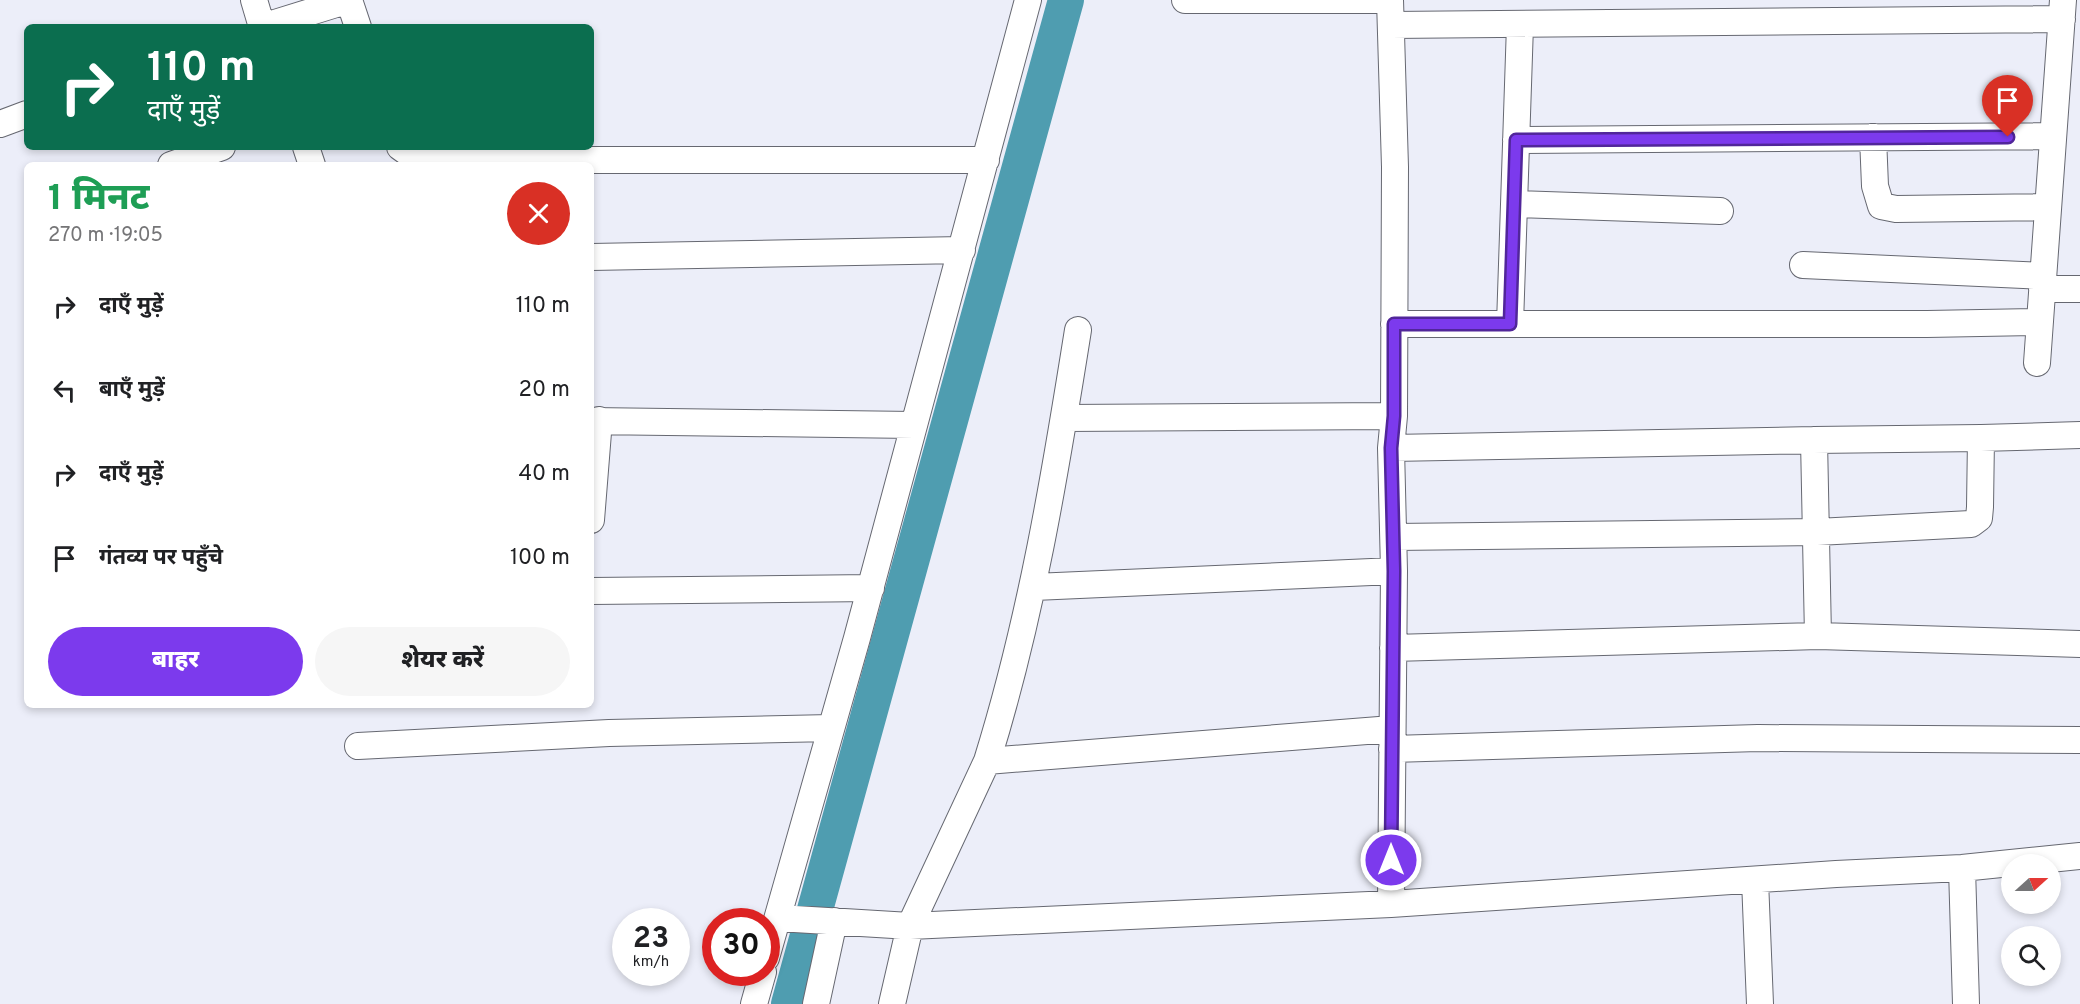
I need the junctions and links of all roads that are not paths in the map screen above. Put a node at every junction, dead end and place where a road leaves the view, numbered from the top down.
1 (254, 0) edge
2 (1028, 0) edge
3 (1185, 0) edge
4 (1220, 0) edge
5 (1376, 0) edge
6 (1390, 12) edge
7 (2070, 17) edge
8 (261, 24) edge
9 (272, 24) edge
10 (357, 24) edge
11 (1520, 25) junction
12 (24, 115) edge
13 (0, 124) edge
14 (2053, 136) junction
15 (1874, 137) junction
16 (1516, 140) junction
17 (214, 150) edge
18 (404, 150) edge
19 (986, 160) junction
20 (180, 162) edge
21 (1514, 204) junction
22 (2048, 207) junction
23 (1720, 211) dead end
24 (962, 250) junction
25 (594, 257) edge
26 (1803, 266) dead end
27 (2043, 282) junction
28 (2080, 289) edge
29 (2040, 322) junction
30 (1394, 324) junction
31 (1510, 324) junction
32 (1078, 330) dead end
33 (2037, 363) dead end
34 (1394, 416) junction
35 (1064, 418) junction
36 (595, 420) edge
37 (914, 425) junction
38 (2080, 435) edge
39 (1981, 438) junction
40 (1814, 440) junction
41 (594, 445) edge
42 (1391, 448) junction
43 (1817, 532) junction
44 (1394, 537) junction
45 (1394, 571) junction
46 (1034, 587) junction
47 (871, 588) junction
48 (594, 591) edge
49 (1818, 636) junction
50 (2080, 644) edge
51 (1392, 648) junction
52 (831, 728) junction
53 (1392, 739) junction
54 (2080, 740) edge
55 (358, 746) dead end
56 (987, 761) junction
57 (2080, 856) edge
58 (1962, 867) junction
59 (1755, 880) junction
60 (1391, 904) junction
61 (780, 911) edge
62 (780, 918) edge
63 (834, 921) junction
64 (910, 926) junction
65 (759, 986) edge
66 (754, 1004) edge
67 (816, 1004) edge
68 (892, 1004) edge
69 (1760, 1004) edge
70 (1966, 1004) edge

1 - 8 street
2 - 19 street
3 - 4 street
4 - 5 street
6 - 11 street
6 - 30 street
7 - 11 street
7 - 14 street
9 - 10 street
11 - 16 street
12 - 13 street
14 - 15 street
14 - 22 street
15 - 16 street
15 - 22 street
16 - 21 street
17 - 20 street
18 - 19 street
19 - 24 street
21 - 23 street
21 - 31 street
22 - 27 street
24 - 25 street
24 - 37 street
26 - 27 street
27 - 28 street
27 - 29 street
29 - 31 street
29 - 33 street
30 - 31 street
30 - 34 street
32 - 35 street
34 - 35 street
34 - 42 street
35 - 46 street
36 - 37 street
36 - 41 street
37 - 47 street
38 - 39 street
39 - 40 street
39 - 43 street
40 - 42 street
40 - 43 street
42 - 44 street
43 - 44 street
43 - 49 street
44 - 45 street
45 - 46 street
45 - 51 street
46 - 56 street
47 - 48 street
47 - 52 street
49 - 50 street
49 - 51 street
51 - 53 street
52 - 55 street
52 - 61 street
53 - 54 street
53 - 56 street
53 - 60 street
56 - 64 street
57 - 58 street
58 - 59 street
58 - 70 street
59 - 60 street
59 - 69 street
60 - 64 street
62 - 63 street
63 - 64 street
63 - 67 street
64 - 68 street
65 - 66 street

